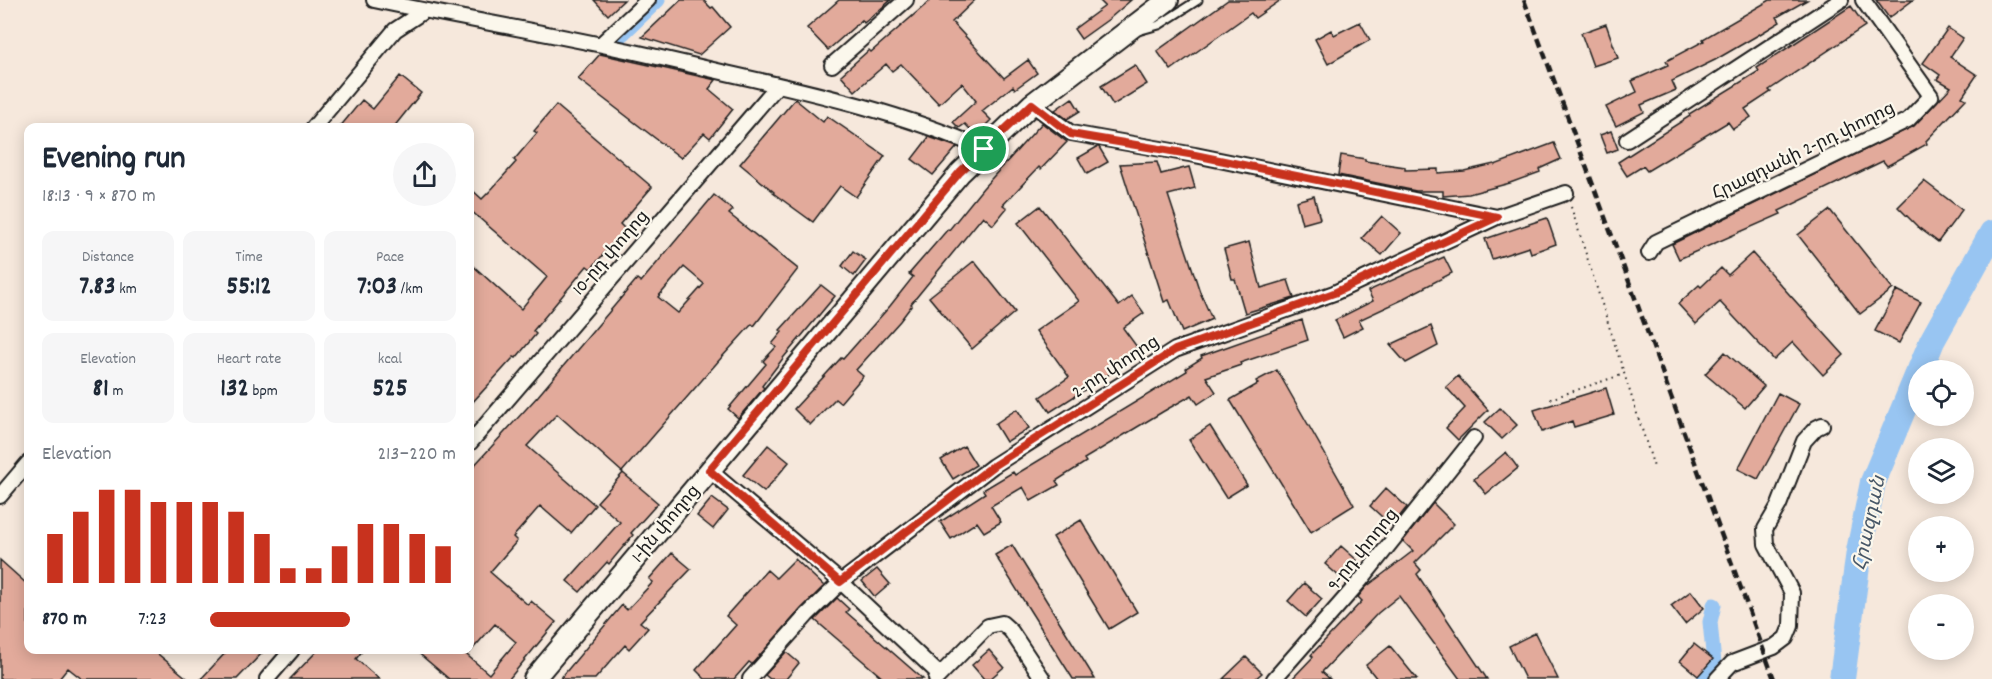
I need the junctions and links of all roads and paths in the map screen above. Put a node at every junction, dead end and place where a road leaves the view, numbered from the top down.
1 (374, 0) edge
2 (648, 0) edge
3 (906, 0) edge
4 (1168, 0) edge
5 (1198, 0) edge
6 (1841, 0) edge
7 (1863, 0) edge
8 (424, 11) junction
9 (1121, 36) junction
10 (601, 44) junction
11 (832, 64) dead end
12 (778, 85) junction
13 (1032, 104) junction
14 (317, 123) edge
15 (1627, 140) dead end
16 (984, 149) junction
17 (1566, 193) joint
18 (1497, 217) junction
19 (1649, 253) dead end
20 (1624, 374) junction
21 (1550, 399) dead end
22 (1822, 425) dead end
23 (474, 438) edge
24 (1474, 438) dead end
25 (1654, 467) dead end
26 (24, 468) edge
27 (709, 470) junction
28 (0, 496) edge
29 (840, 582) junction
30 (289, 654) edge
31 (938, 677) edge
32 (267, 679) edge
33 (534, 679) edge
34 (750, 679) edge
35 (1043, 679) edge
36 (1274, 679) edge
37 (1717, 679) edge

1 - 8 street
2 - 10 street
3 - 11 street
4 - 9 main road, 1-ին փողոց
5 - 9 lane
6 - 15 street
7 - 19 street, Հրազդանի 2-րդ փողոց
8 - 10 street
8 - 14 street
9 - 13 main road, 1-ին փողոց
10 - 12 street
12 - 16 street
12 - 23 street, 10-րդ փողոց
13 - 16 main road, 1-ին փողոց
13 - 18 street
16 - 27 main road, 1-ին փողոց
17 - 18 street, 2-րդ փողոց
17 - 20 path
18 - 29 street, 2-րդ փողոց
20 - 21 path
20 - 25 path
22 - 37 street
24 - 36 street, 9-րդ փողոց
26 - 28 street
27 - 29 street
27 - 33 main road, 1-ին փողոց
29 - 31 street
29 - 34 street, 2-րդ փողոց
30 - 32 street
31 - 35 street

